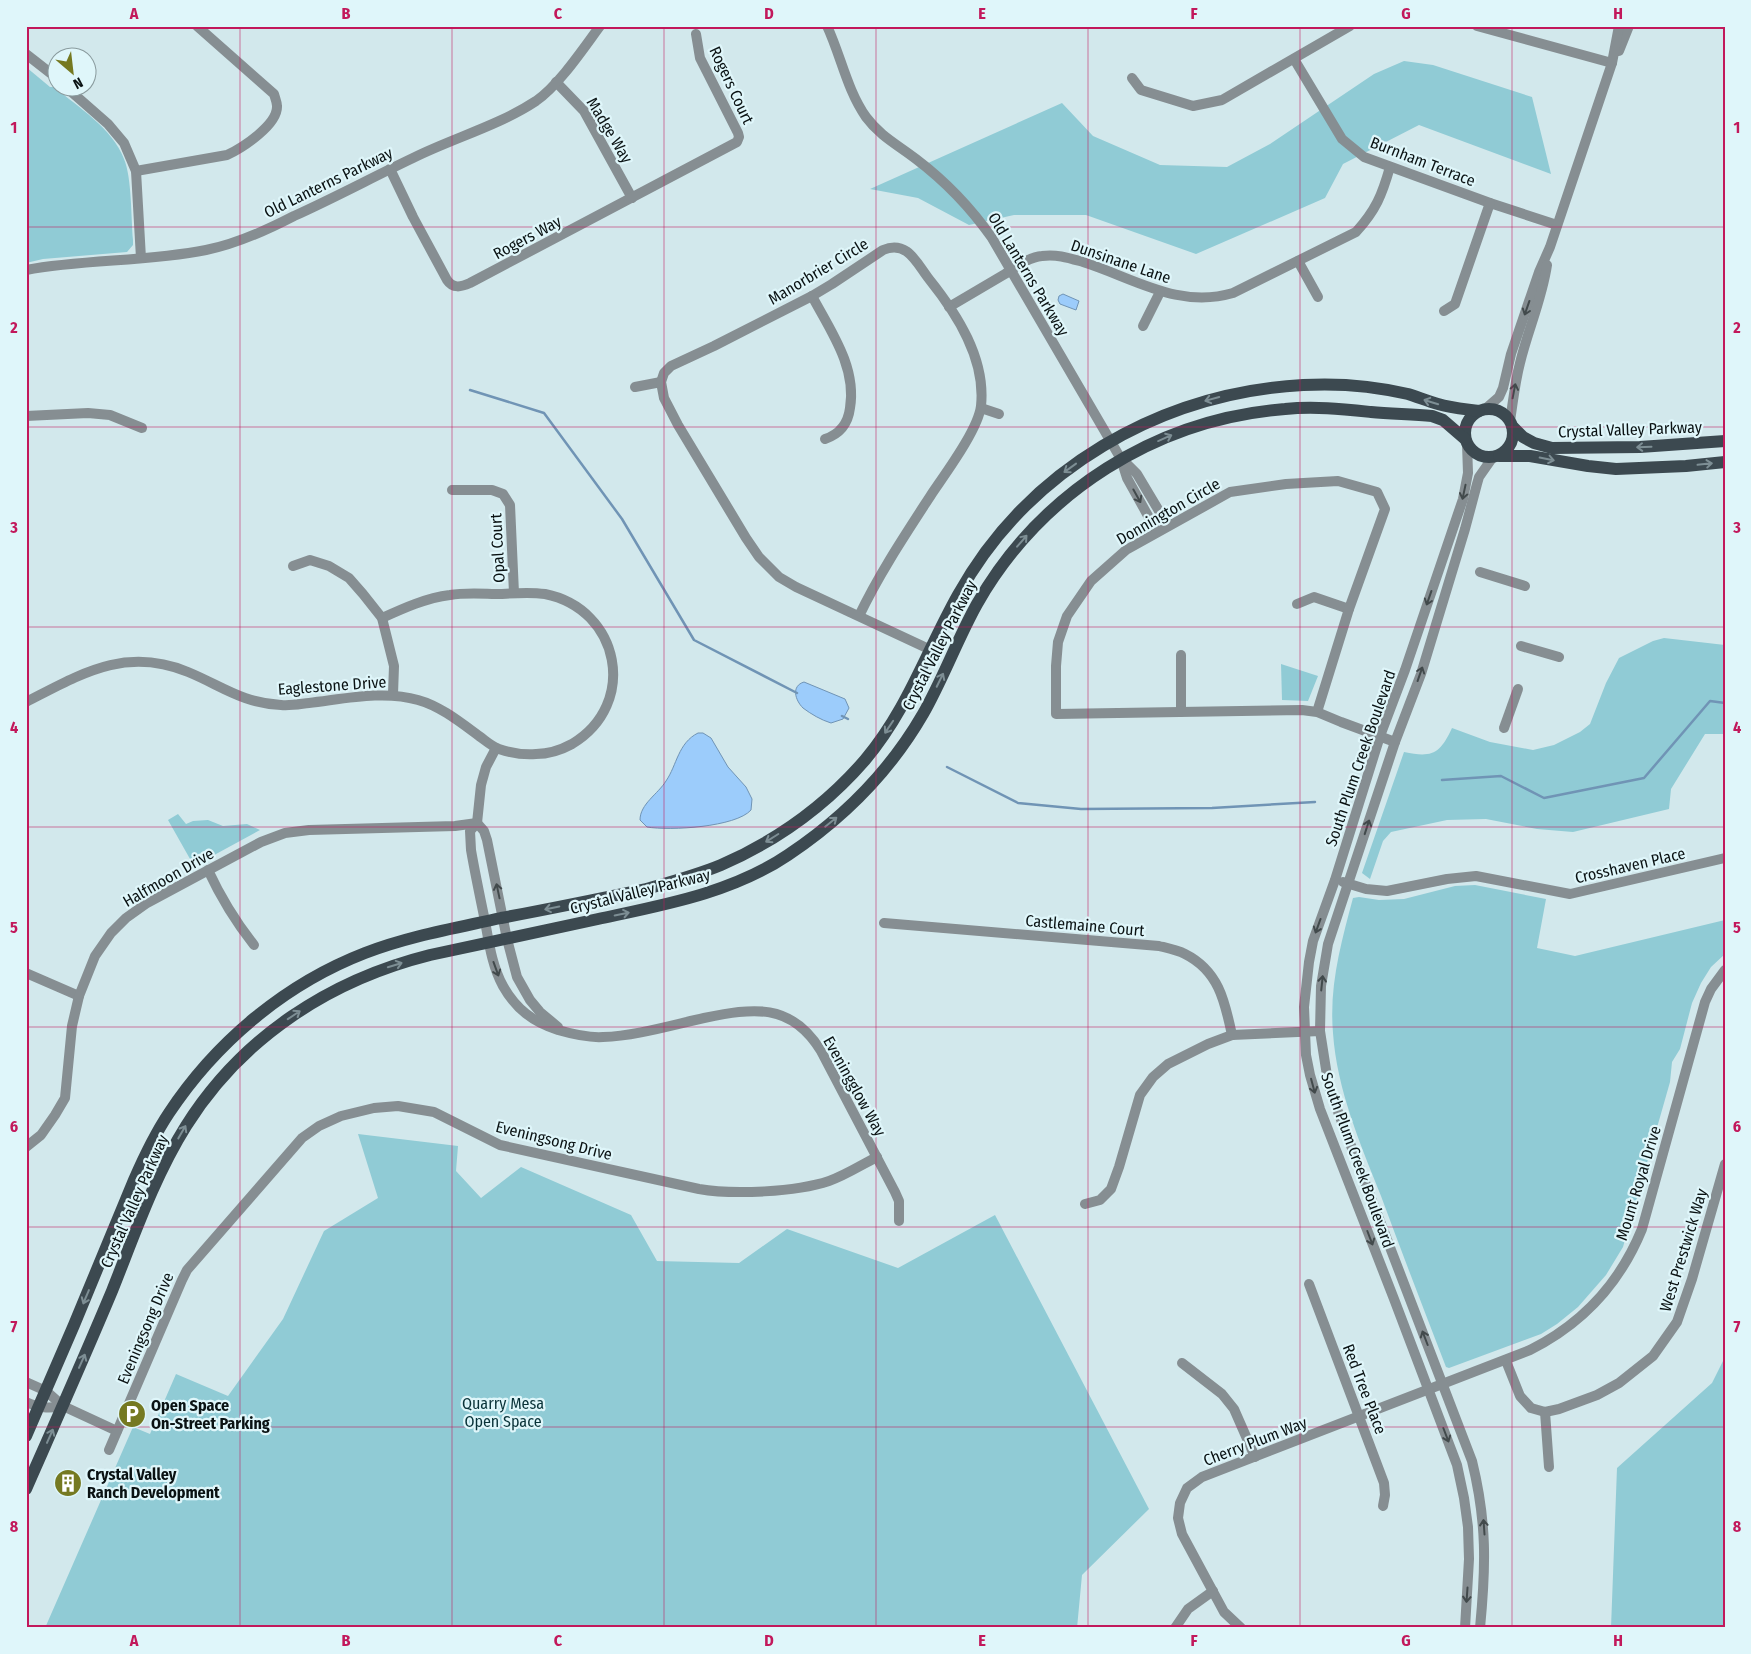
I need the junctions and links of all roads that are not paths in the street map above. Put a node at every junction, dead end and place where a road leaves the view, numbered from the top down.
1 (197, 26) edge
2 (600, 26) edge
3 (828, 26) edge
4 (1350, 26) edge
5 (1478, 26) edge
6 (1619, 26) edge
7 (1629, 26) edge
8 (696, 34) dead end
9 (26, 54) edge
10 (1294, 59) junction
11 (1612, 62) junction
12 (48, 71) edge
13 (1132, 78) dead end
14 (556, 82) junction
15 (78, 98) edge
16 (731, 144) joint
17 (1390, 167) junction
18 (390, 169) junction
19 (136, 171) junction
20 (632, 198) junction
21 (1490, 203) junction
22 (1557, 224) junction
23 (1550, 247) junction
24 (141, 258) junction
25 (1298, 261) junction
26 (26, 270) edge
27 (1011, 270) junction
28 (1160, 292) junction
29 (812, 296) junction
30 (1318, 297) dead end
31 (949, 307) junction
32 (1444, 311) dead end
33 (1143, 326) dead end
34 (661, 382) junction
35 (635, 387) dead end
36 (981, 408) junction
37 (1482, 410) junction
38 (999, 414) dead end
39 (26, 416) edge
40 (1511, 423) junction
41 (142, 428) dead end
42 (825, 439) dead end
43 (1110, 440) junction
44 (1466, 441) junction
45 (1725, 441) edge
46 (1496, 457) junction
47 (1121, 459) junction
48 (1725, 462) edge
49 (452, 490) dead end
50 (1168, 526) junction
51 (1157, 532) junction
52 (293, 566) dead end
53 (1480, 572) dead end
54 (1525, 586) dead end
55 (514, 593) junction
56 (1297, 604) dead end
57 (1349, 609) junction
58 (858, 616) junction
59 (382, 618) junction
60 (1521, 646) dead end
61 (932, 650) junction
62 (1181, 655) dead end
63 (1559, 657) dead end
64 (1518, 689) dead end
65 (393, 694) junction
66 (26, 702) edge
67 (1181, 712) junction
68 (1317, 712) junction
69 (1504, 728) dead end
70 (1380, 736) junction
71 (1395, 742) junction
72 (496, 748) junction
73 (477, 823) junction
74 (1725, 858) edge
75 (208, 870) junction
76 (1335, 880) junction
77 (1348, 883) junction
78 (503, 918) junction
79 (485, 922) junction
80 (884, 923) dead end
81 (508, 939) junction
82 (488, 943) junction
83 (254, 945) dead end
84 (1725, 970) edge
85 (26, 973) edge
86 (79, 996) junction
87 (1320, 1031) junction
88 (565, 1032) junction
89 (1304, 1032) junction
90 (1232, 1035) junction
91 (26, 1147) edge
92 (877, 1157) junction
93 (1725, 1164) edge
94 (1085, 1204) dead end
95 (898, 1221) dead end
96 (1309, 1284) dead end
97 (1506, 1361) junction
98 (1182, 1364) dead end
99 (26, 1382) edge
100 (1443, 1384) junction
101 (1428, 1390) junction
102 (46, 1391) junction
103 (26, 1402) edge
104 (63, 1406) junction
105 (39, 1407) junction
106 (1545, 1412) junction
107 (1360, 1417) junction
108 (118, 1430) junction
109 (26, 1436) edge
110 (109, 1450) dead end
111 (1255, 1457) junction
112 (1548, 1467) dead end
113 (26, 1489) edge
114 (1384, 1506) dead end
115 (1213, 1591) junction
116 (1175, 1628) edge
117 (1241, 1628) edge
118 (1465, 1628) edge
119 (1480, 1628) edge

1 - 19 street
2 - 14 street, Old Lanterns Parkway
3 - 27 street, Old Lanterns Parkway
4 - 10 street
5 - 11 street
6 - 11 street
7 - 11 street
8 - 16 street, Rogers Court
9 - 12 street
10 - 13 street
10 - 17 street, Burnham Terrace
11 - 22 street
14 - 18 street, Old Lanterns Parkway
14 - 20 street, Madge Way
15 - 19 street
16 - 20 street, Rogers Way
17 - 21 street, Burnham Terrace
17 - 25 street, Dunsinane Lane
18 - 20 street, Rogers Way
18 - 24 street, Old Lanterns Parkway
19 - 24 street
21 - 22 street, Burnham Terrace
21 - 32 street
22 - 23 street
23 -> 37 street
40 -> 23 street
24 - 26 street, Old Lanterns Parkway
25 - 28 street, Dunsinane Lane
25 - 30 street
27 - 28 street, Dunsinane Lane
27 - 31 street, Dunsinane Lane
27 - 43 street, Old Lanterns Parkway
28 - 33 street
29 - 31 street, Manorbrier Circle
29 - 34 street, Manorbrier Circle
29 - 42 street
31 - 36 street, Manorbrier Circle
34 - 35 street
34 - 58 street
36 - 38 street
36 - 58 street, Manorbrier Circle
37 - 40 main road
37 -> 43 main road, Crystal Valley Parkway
37 - 44 main road
39 - 41 street
45 -> 40 main road, Crystal Valley Parkway
40 - 46 main road
43 - 47 street, Old Lanterns Parkway
43 -> 61 main road, Crystal Valley Parkway
44 - 46 main road
47 -> 44 main road, Crystal Valley Parkway
44 -> 70 street, South Plum Creek Boulevard
46 -> 48 main road, Crystal Valley Parkway
71 -> 46 street, South Plum Creek Boulevard
47 - 50 street, Old Lanterns Parkway
47 -> 51 street, Old Lanterns Parkway
81 -> 47 main road, Crystal Valley Parkway
49 - 55 street, Opal Court
50 - 51 street, Donnington Circle
50 - 57 street, Donnington Circle
51 - 67 street, Donnington Circle
52 - 59 street
53 - 54 street
55 - 59 street, Eaglestone Drive
55 - 72 street, Eaglestone Drive
56 - 57 street
57 - 68 street, Donnington Circle
58 - 61 street
59 - 65 street
60 - 63 street
61 -> 78 main road, Crystal Valley Parkway
62 - 67 street
64 - 69 street
65 - 66 street, Eaglestone Drive
65 - 72 street, Eaglestone Drive
67 - 68 street, Donnington Circle
68 - 70 street, Donnington Circle
70 - 71 street, Donnington Circle
70 - 76 street, South Plum Creek Boulevard
77 -> 71 street, South Plum Creek Boulevard
72 - 73 street, Eveningglow Way
73 - 75 street, Halfmoon Drive
78 -> 73 street, Eveningglow Way
73 - 79 street, Eveningglow Way
74 - 77 street, Crosshaven Place
75 - 83 street
75 - 86 street, Halfmoon Drive
76 - 77 street, Crosshaven Place
76 -> 89 street, South Plum Creek Boulevard
87 -> 77 street, South Plum Creek Boulevard
78 - 79 main road, Crystal Valley Parkway
78 - 81 street, Eveningglow Way
79 - 82 street, Eveningglow Way
79 -> 102 main road, Crystal Valley Parkway
80 - 90 street, Castlemaine Court
81 - 82 main road, Crystal Valley Parkway
81 - 88 street, Eveningglow Way
82 -> 88 street, Eveningglow Way
104 -> 82 main road, Crystal Valley Parkway
84 - 97 street, Mount Royal Drive
85 - 86 street
86 - 91 street, Halfmoon Drive
87 - 89 street
100 -> 87 street, South Plum Creek Boulevard
88 - 92 street, Eveningglow Way
89 - 90 street
89 -> 101 street, South Plum Creek Boulevard
90 - 94 street
92 - 95 street, Eveningglow Way
92 - 108 street, Eveningsong Drive
93 - 106 street, West Prestwick Way
96 - 107 street, Red Tree Place
97 - 100 street, Mount Royal Drive
97 - 106 street
98 - 111 street
99 - 102 street
100 - 101 street, Mount Royal Drive
119 -> 100 street, South Plum Creek Boulevard
101 - 107 street, Cherry Plum Way
101 -> 118 street, South Plum Creek Boulevard
102 - 104 street
102 - 105 main road, Crystal Valley Parkway
103 - 105 street
104 - 105 street
104 - 108 street
113 -> 104 main road, Crystal Valley Parkway
105 - 109 main road, Crystal Valley Parkway
106 - 112 street
107 - 111 street, Cherry Plum Way
107 - 114 street, Red Tree Place
108 - 110 street, Eveningsong Drive
111 - 115 street, Cherry Plum Way
115 - 116 street
115 - 117 street, Cherry Plum Way

